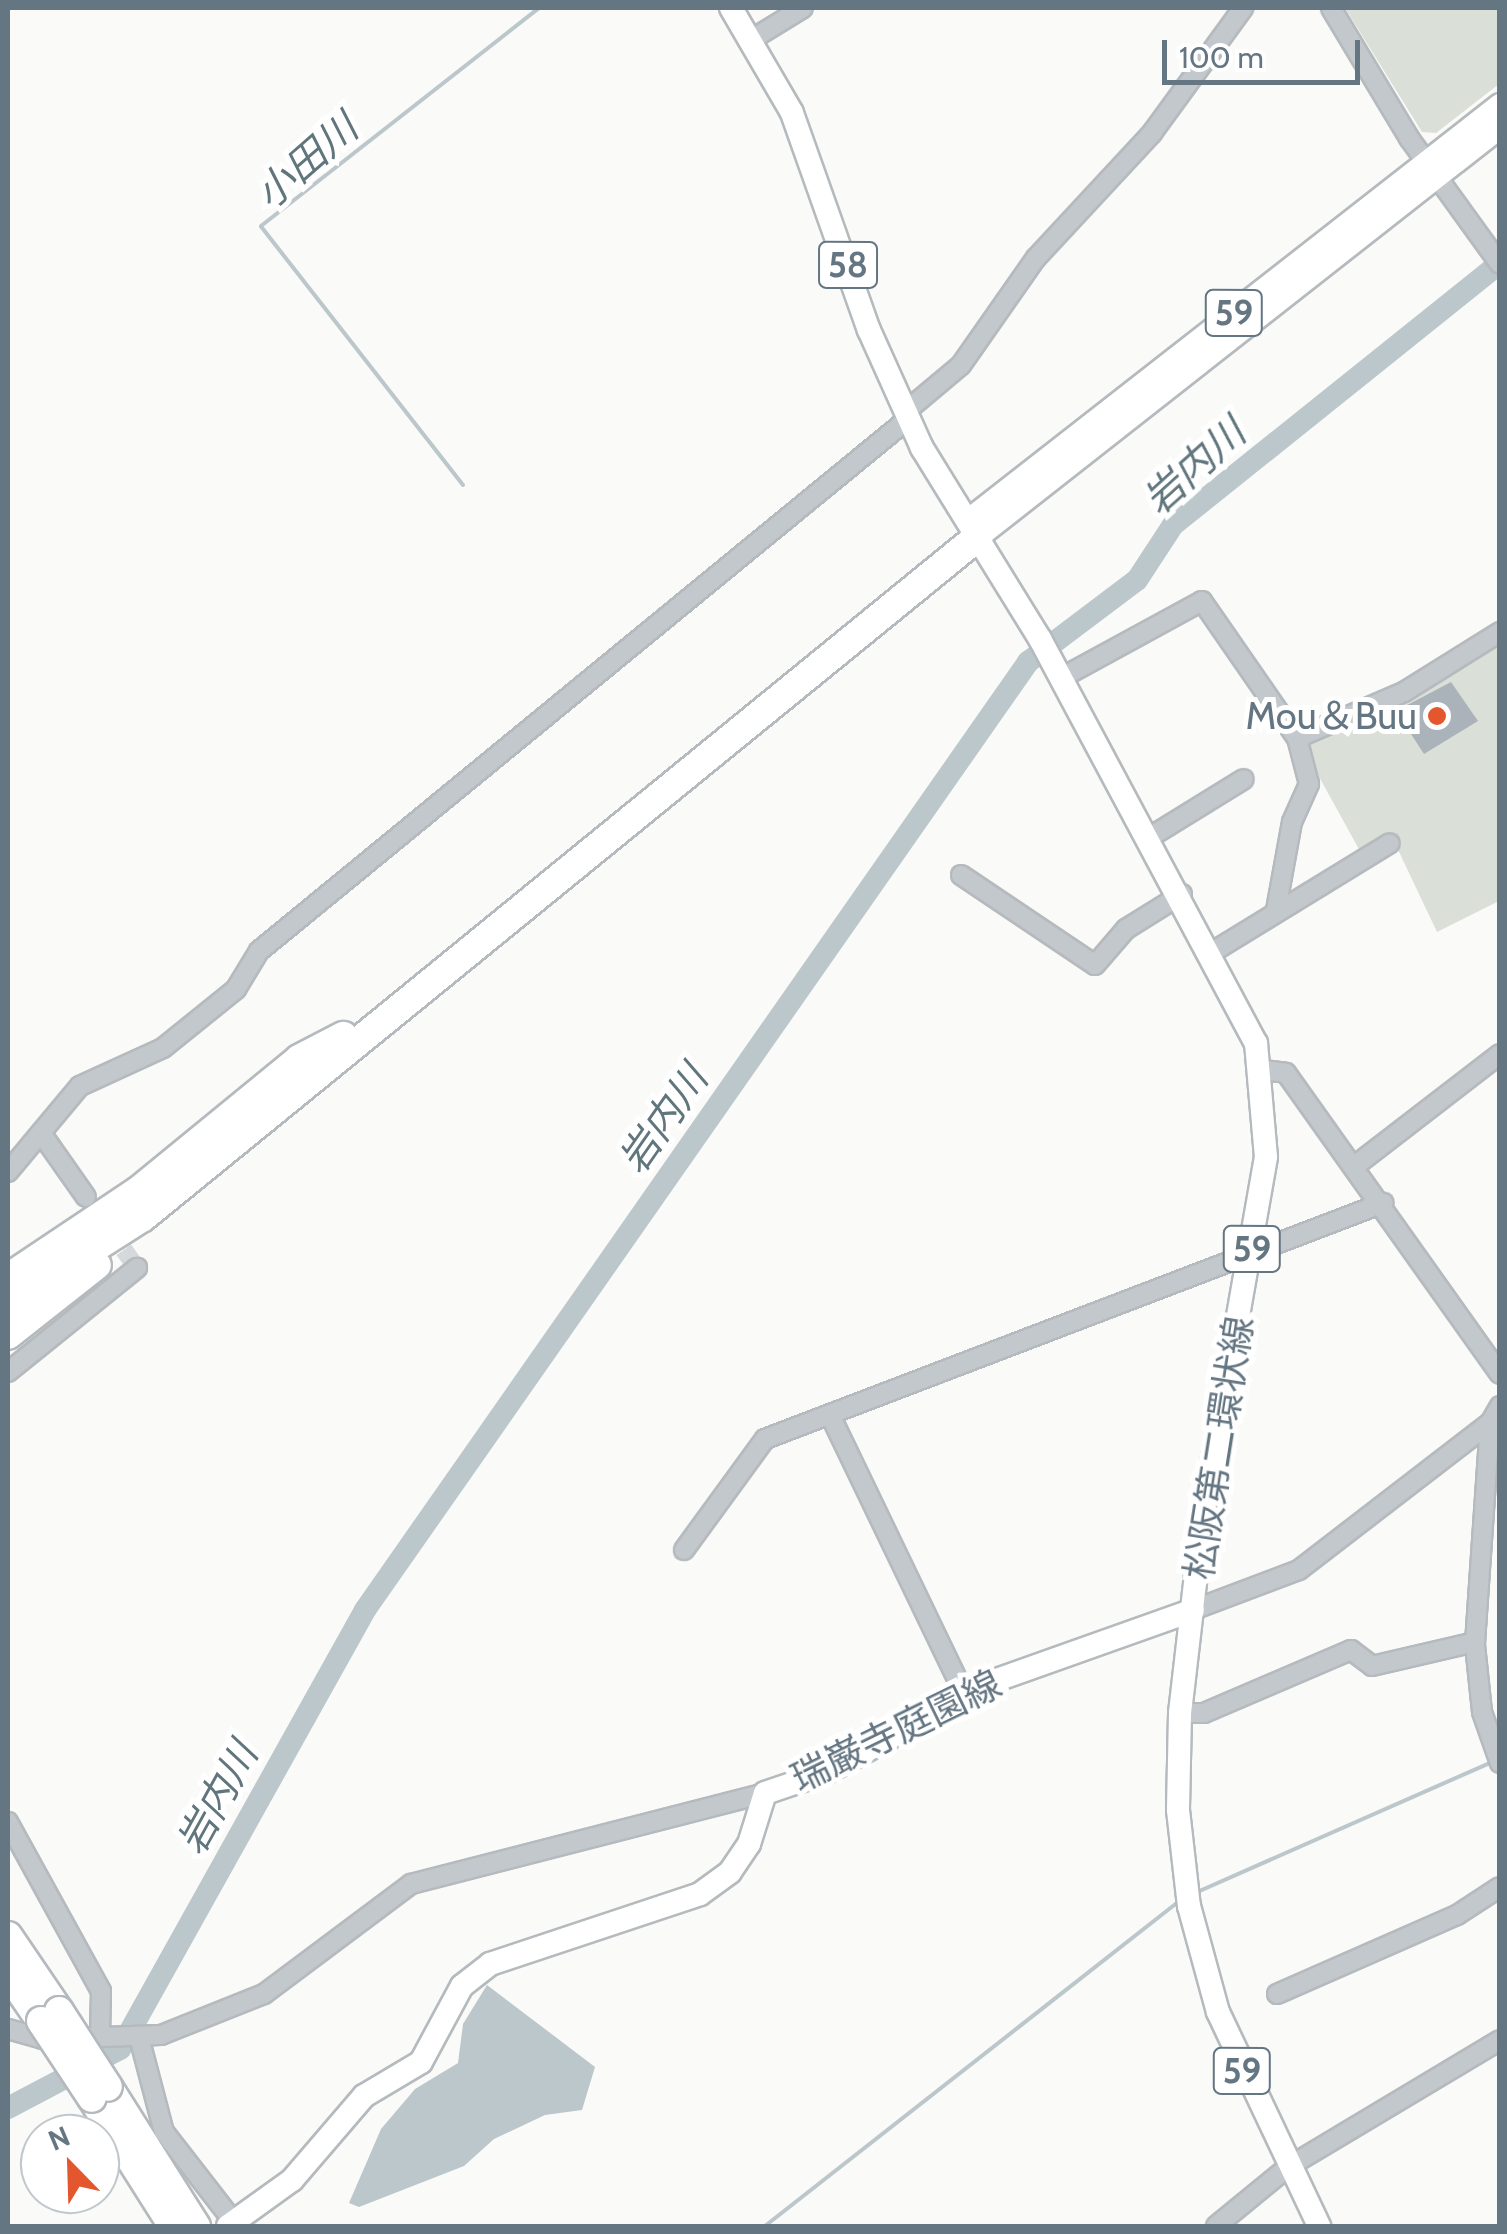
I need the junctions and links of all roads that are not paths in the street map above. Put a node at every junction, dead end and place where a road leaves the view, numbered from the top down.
1 (731, 8) edge
2 (803, 8) edge
3 (1243, 8) edge
4 (1331, 8) edge
5 (749, 42) junction
6 (1500, 105) edge
7 (1500, 127) edge
8 (1430, 170) junction
9 (1495, 258) edge
10 (906, 415) junction
11 (974, 528) junction
12 (1500, 632) edge
13 (1062, 666) junction
14 (1298, 738) junction
15 (1244, 778) dead end
16 (1150, 837) junction
17 (1390, 843) dead end
18 (962, 875) dead end
19 (1182, 894) junction
20 (1276, 910) junction
21 (1214, 951) junction
22 (1500, 1054) edge
23 (1263, 1070) junction
24 (40, 1133) junction
25 (1356, 1165) junction
26 (8, 1172) edge
27 (86, 1197) dead end
28 (1383, 1203) junction
29 (142, 1217) junction
30 (1252, 1255) junction
31 (138, 1268) dead end
32 (8, 1284) edge
33 (8, 1335) edge
34 (8, 1372) edge
35 (1500, 1374) edge
36 (1494, 1414) edge
37 (831, 1416) junction
38 (684, 1550) dead end
39 (1194, 1610) junction
40 (1475, 1642) junction
41 (965, 1695) junction
42 (1180, 1713) junction
43 (1500, 1763) edge
44 (765, 1794) junction
45 (8, 1822) edge
46 (1500, 1887) edge
47 (8, 1936) edge
48 (8, 1973) edge
49 (1277, 1994) dead end
50 (50, 2016) junction
51 (8, 2030) edge
52 (100, 2036) junction
53 (139, 2037) junction
54 (1500, 2040) edge
55 (100, 2092) junction
56 (1288, 2167) junction
57 (233, 2225) edge
58 (172, 2226) edge
59 (196, 2226) edge
60 (1216, 2226) edge
61 (1319, 2226) edge

1 - 5 main road, 58
2 - 5 street
3 - 10 street
4 - 8 street
5 - 10 main road, 58
6 - 8 main road, 59
7 - 8 main road, 59
8 - 9 street
8 - 11 main road, 59
10 - 11 main road, 58
10 - 24 street
11 - 13 main road, 松阪第二環状線 / 59
11 - 29 highway
11 - 32 highway
12 - 14 street
13 - 14 street
13 - 16 main road, 松阪第二環状線 / 59
14 - 20 street
15 - 16 street
16 - 19 main road, 松阪第二環状線 / 59
17 - 20 street
18 - 19 street
19 - 21 main road, 松阪第二環状線 / 59
20 - 21 street
21 - 23 main road, 松阪第二環状線 / 59
22 - 25 street
23 - 25 street
23 - 30 main road, 松阪第二環状線 / 59
24 - 26 street
24 - 27 street
25 - 28 street
28 - 30 street
28 - 35 street
29 - 32 highway
29 - 33 highway
30 - 37 street
30 - 39 main road, 松阪第二環状線 / 59
31 - 34 street
36 - 39 street
36 - 40 street
37 - 38 street
37 - 41 street
39 - 41 main road, 瑞巌寺庭園線
39 - 42 main road, 松阪第二環状線 / 59
40 - 42 street
40 - 43 street
41 - 44 main road, 瑞巌寺庭園線
42 - 56 main road, 松阪第二環状線 / 59
44 - 53 street
44 - 57 main road, 瑞巌寺庭園線
45 - 52 street
46 - 49 street
47 - 50 highway
48 - 50 highway
50 - 55 highway, bridge
51 - 52 street
52 - 53 street
53 - 57 street
54 - 56 street
55 - 58 highway
55 - 59 highway
56 - 60 street
56 - 61 main road, 松阪第二環状線 / 59

